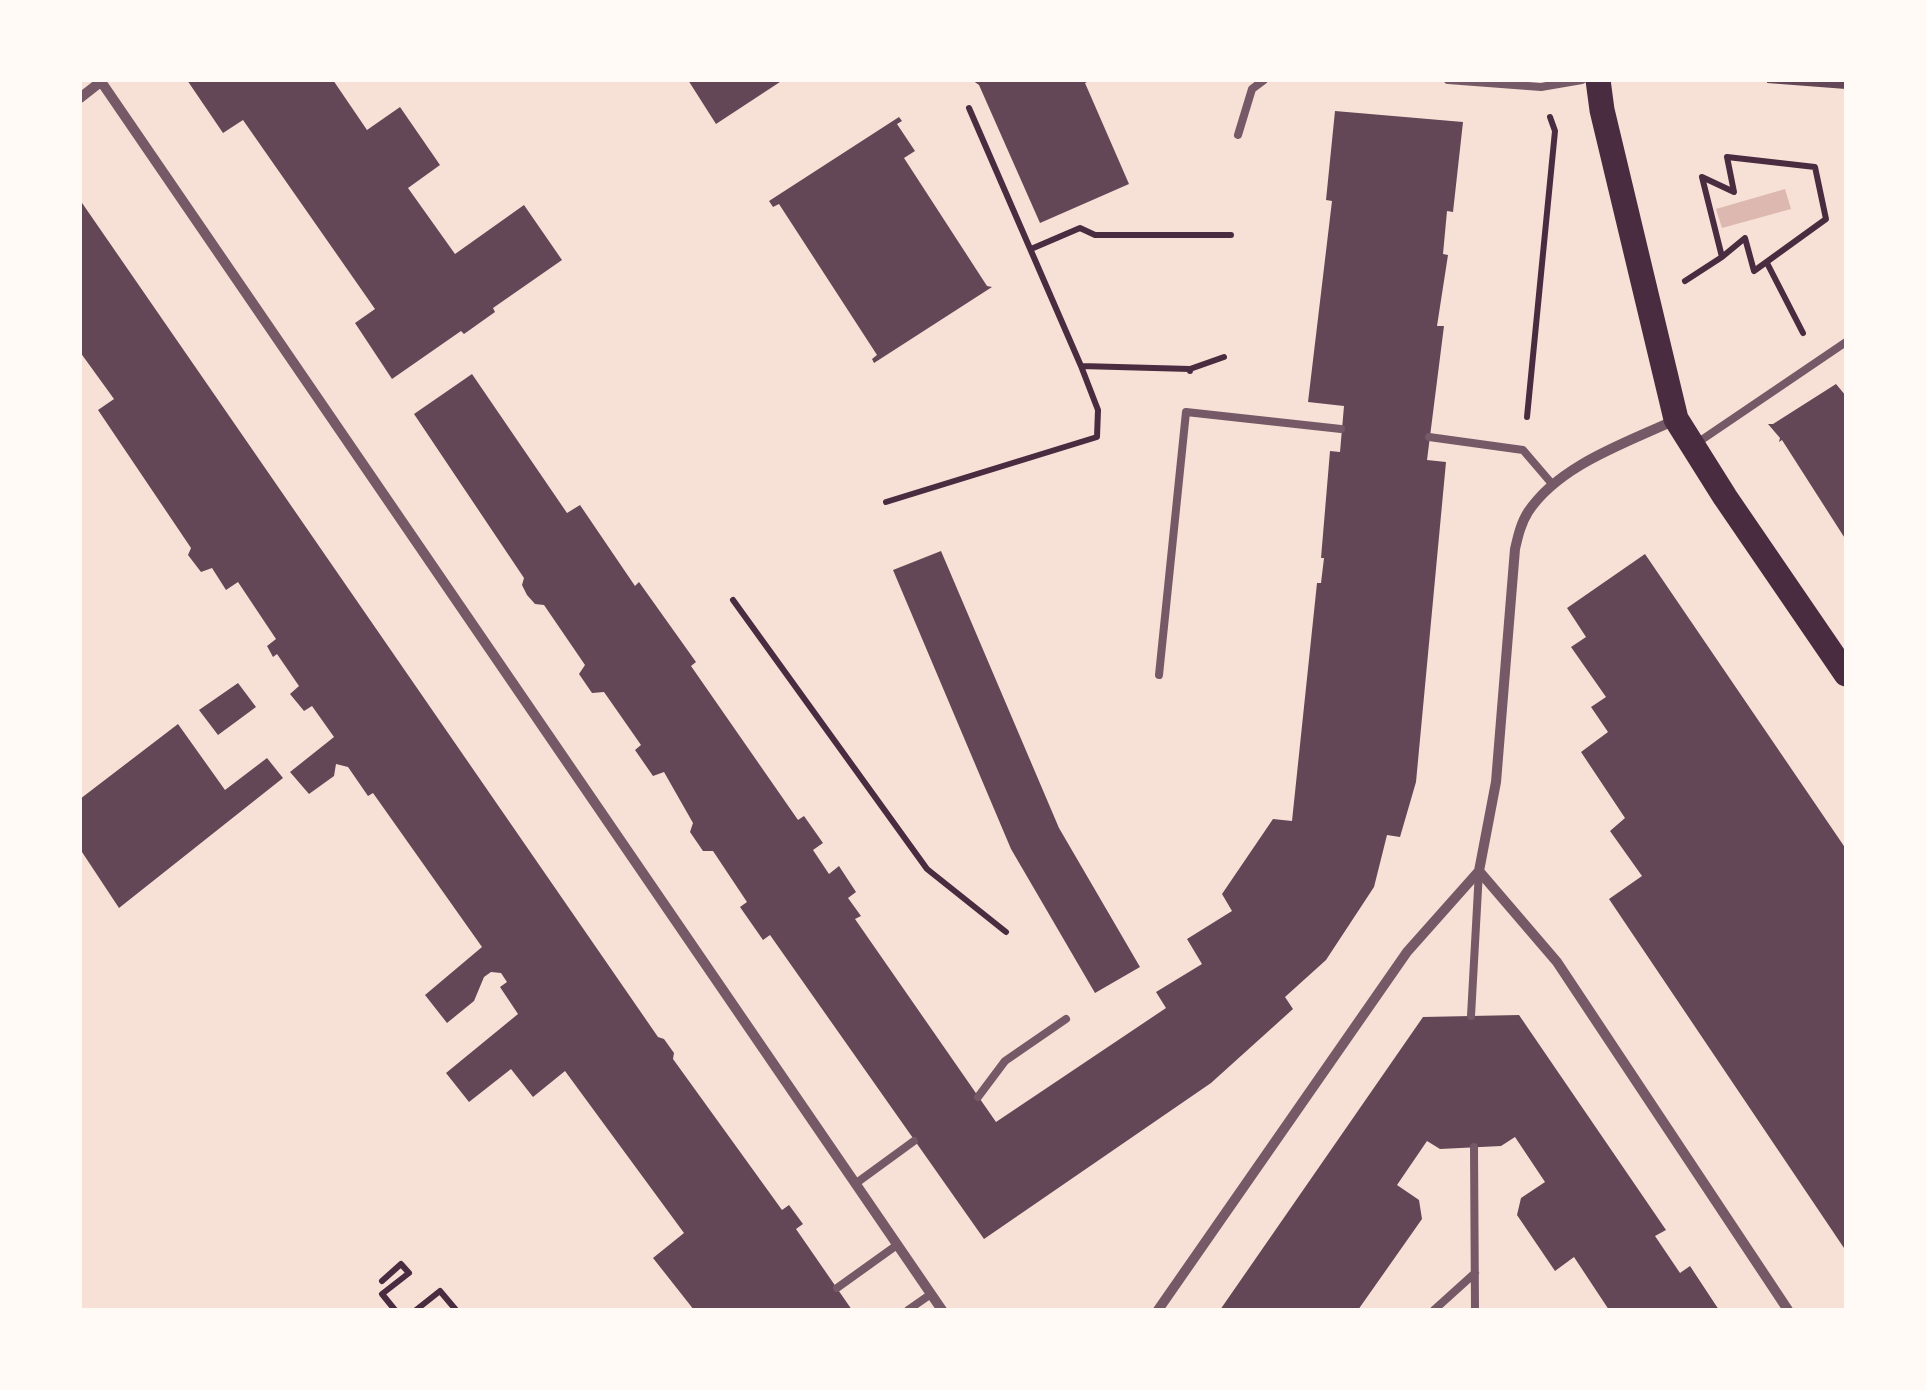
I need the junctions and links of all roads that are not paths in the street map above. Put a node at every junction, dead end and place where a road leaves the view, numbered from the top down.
1 (1264, 80) edge
2 (1448, 80) edge
3 (1582, 80) edge
4 (1598, 80) edge
5 (101, 81) edge
6 (80, 98) edge
7 (1238, 135) dead end
8 (1846, 342) edge
9 (1676, 419) junction
10 (1342, 429) dead end
11 (1429, 438) dead end
12 (1693, 446) junction
13 (1553, 484) junction
14 (1846, 674) edge
15 (1160, 675) dead end
16 (1479, 871) junction
17 (1471, 1016) dead end
18 (1066, 1019) dead end
19 (978, 1097) dead end
20 (914, 1141) dead end
21 (1474, 1147) dead end
22 (856, 1184) junction
23 (898, 1244) junction
24 (1475, 1272) junction
25 (838, 1288) dead end
26 (931, 1294) junction
27 (908, 1310) edge
28 (942, 1310) edge
29 (1158, 1310) edge
30 (1434, 1310) edge
31 (1475, 1310) edge
32 (1788, 1310) edge

1 - 7 lane
2 - 3 lane
4 - 9 main road
5 - 6 street
5 - 22 street
8 - 12 lane
9 - 12 main road
9 - 13 street
10 - 15 lane
11 - 13 lane
12 - 14 main road
13 - 16 street
16 - 17 lane
16 - 29 street
16 - 32 street
18 - 19 lane
20 - 22 lane
21 - 24 lane
22 - 23 street
23 - 25 lane
23 - 26 street
24 - 30 lane
24 - 31 lane
26 - 27 lane
26 - 28 street

